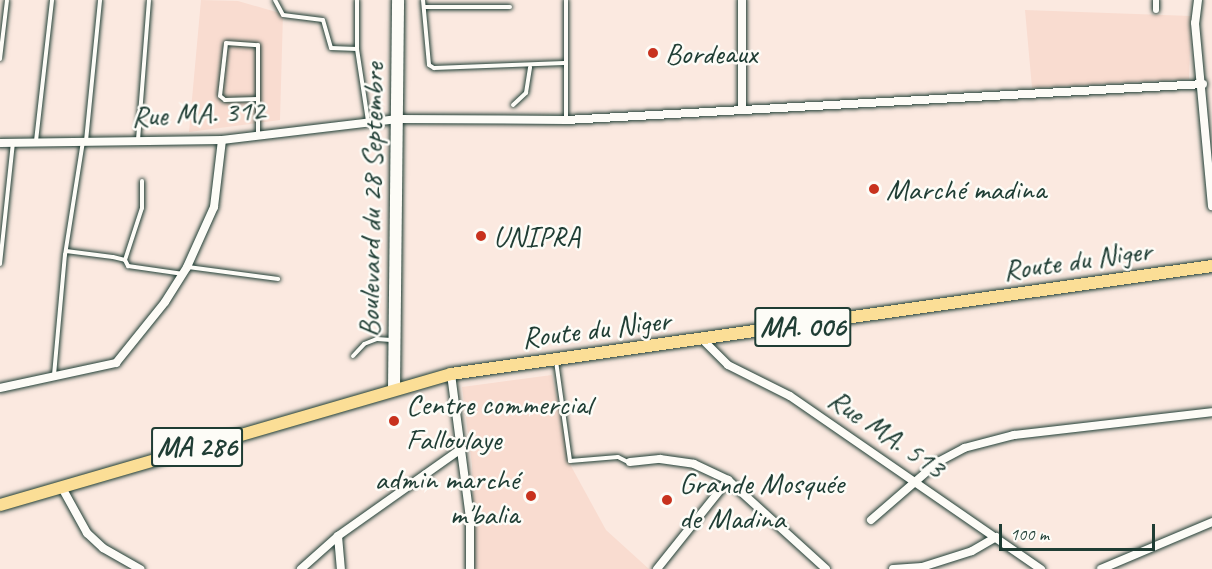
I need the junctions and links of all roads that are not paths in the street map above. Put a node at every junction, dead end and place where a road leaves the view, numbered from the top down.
1 (7, 0) edge
2 (52, 0) edge
3 (100, 0) edge
4 (149, 0) edge
5 (275, 0) edge
6 (357, 0) edge
7 (423, 0) edge
8 (566, 0) edge
9 (742, 0) edge
10 (1156, 0) edge
11 (1198, 0) edge
12 (398, 6) edge
13 (424, 8) junction
14 (510, 8) dead end
15 (1156, 9) dead end
16 (357, 50) junction
17 (0, 59) edge
18 (564, 63) junction
19 (530, 67) junction
20 (1203, 84) junction
21 (256, 99) junction
22 (513, 105) dead end
23 (742, 108) junction
24 (398, 119) junction
25 (566, 120) junction
26 (368, 123) junction
27 (258, 136) junction
28 (138, 140) junction
29 (222, 140) junction
30 (36, 141) junction
31 (84, 141) junction
32 (0, 142) edge
33 (13, 142) junction
34 (142, 181) dead end
35 (1212, 206) edge
36 (66, 251) junction
37 (125, 260) junction
38 (0, 264) edge
39 (1212, 266) edge
40 (185, 270) junction
41 (278, 279) dead end
42 (395, 340) junction
43 (704, 341) junction
44 (353, 356) dead end
45 (556, 360) junction
46 (451, 374) junction
47 (54, 378) junction
48 (0, 388) edge
49 (394, 389) junction
50 (1212, 412) edge
51 (461, 449) junction
52 (630, 462) joint
53 (728, 480) junction
54 (916, 480) junction
55 (61, 486) junction
56 (0, 505) edge
57 (871, 520) dead end
58 (1212, 522) edge
59 (338, 536) junction
60 (996, 537) junction
61 (140, 569) edge
62 (301, 569) edge
63 (341, 569) edge
64 (470, 569) edge
65 (657, 569) edge
66 (826, 569) edge
67 (893, 569) edge
68 (1041, 569) edge
69 (1101, 569) edge

1 - 17 lane
2 - 30 lane
3 - 31 lane
4 - 28 lane
5 - 16 lane
6 - 16 lane
7 - 13 lane
8 - 18 lane
9 - 23 street
10 - 15 street
11 - 20 street
12 - 24 main road, Boulevard du 28 Septembre
13 - 14 lane
13 - 19 lane
16 - 26 lane
18 - 19 lane
18 - 25 lane
19 - 22 lane
20 - 23 street, Rue MA. 312
20 - 35 street
21 - 21 lane
21 - 27 lane
23 - 25 street, Rue MA. 312
24 - 25 street, Rue MA. 312
24 - 26 street, Rue MA. 312
24 - 42 main road, Boulevard du 28 Septembre
26 - 27 street, Rue MA. 312
27 - 29 street, Rue MA. 312
28 - 29 street, Rue MA. 312
28 - 31 street, Rue MA. 312
29 - 40 street
30 - 31 street, Rue MA. 312
30 - 33 street, Rue MA. 312
31 - 36 lane
32 - 33 street, Rue MA. 312
33 - 38 lane
34 - 37 lane
36 - 37 lane
36 - 47 lane
37 - 40 lane
39 - 43 main road, Route du Niger / MA. 006
40 - 41 lane
40 - 47 street
42 - 44 lane
42 - 49 main road, Boulevard du 28 Septembre
43 - 45 main road, Route du Niger / MA. 006
43 - 54 street, Rue MA. 513
45 - 46 main road, Route du Niger / MA. 006
45 - 52 lane
46 - 49 main road, Route du Niger / MA. 006
46 - 51 street
47 - 48 street
49 - 55 main road, Route du Niger / MA 286
50 - 54 street
51 - 59 street
51 - 64 street
52 - 53 street
53 - 65 street
53 - 66 street
54 - 57 street
54 - 60 street, Rue MA. 513
55 - 56 main road, Route du Niger / MA 286
55 - 61 street
58 - 69 street
59 - 62 street
59 - 63 street
60 - 67 street
60 - 68 street, Rue MA. 513

